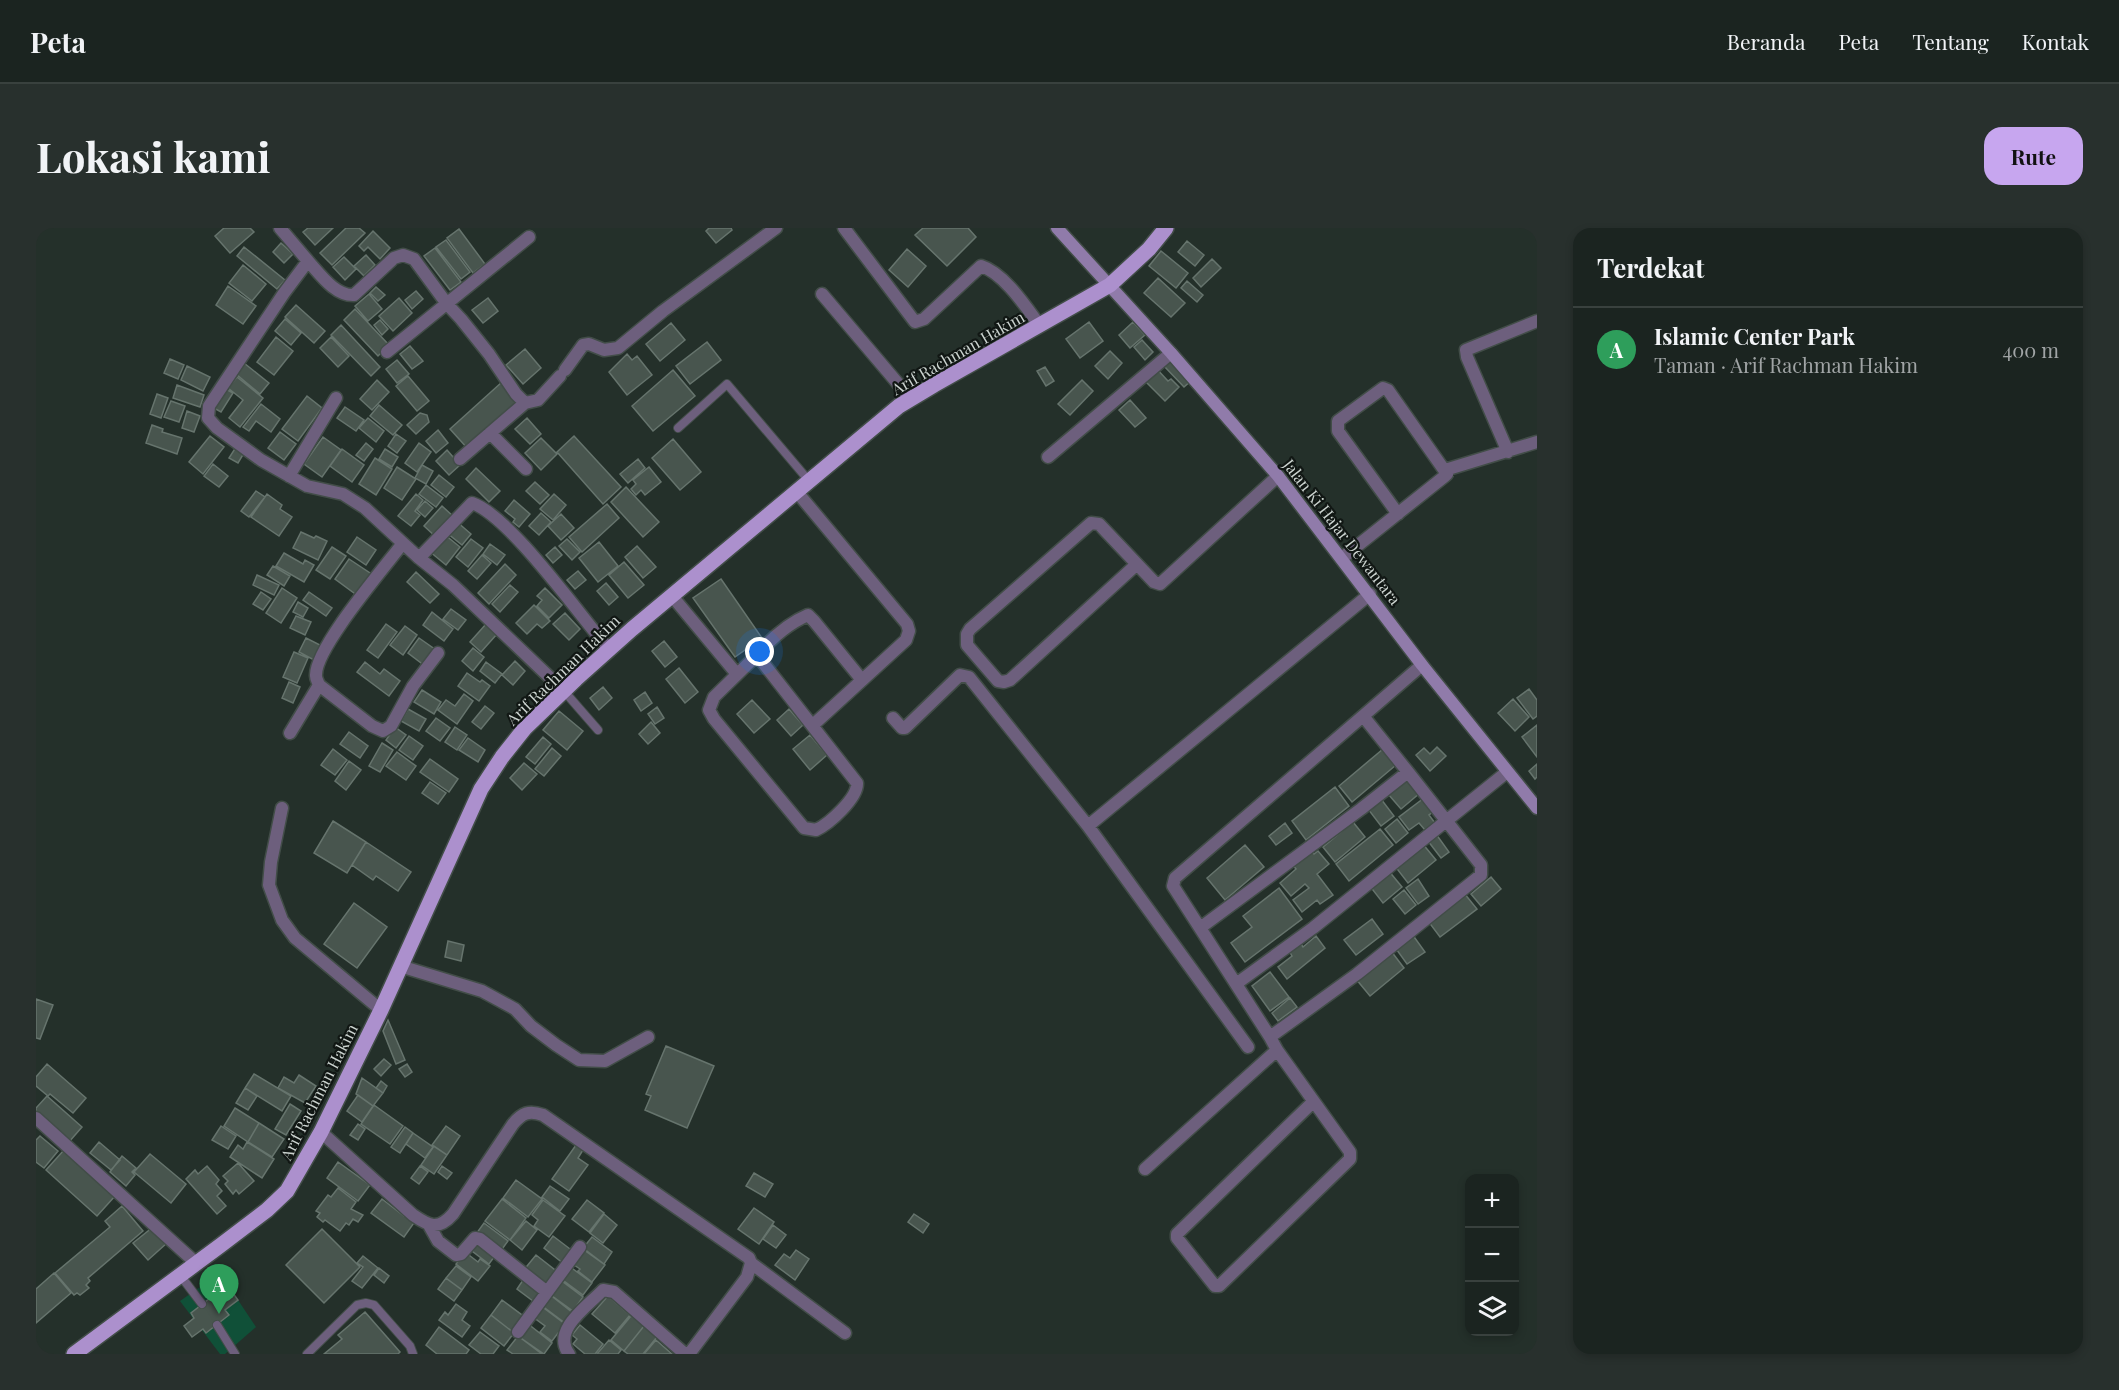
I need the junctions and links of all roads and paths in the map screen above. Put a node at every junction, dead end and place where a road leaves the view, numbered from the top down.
1 (280, 228) edge
2 (776, 228) edge
3 (844, 228) edge
4 (1057, 228) edge
5 (1166, 228) edge
6 (529, 237) dead end
7 (308, 261) junction
8 (1110, 285) junction
9 (822, 294) dead end
10 (447, 304) junction
11 (1537, 321) edge
12 (1040, 326) junction
13 (387, 352) dead end
14 (1171, 353) junction
15 (336, 398) dead end
16 (911, 399) junction
17 (525, 403) junction
18 (678, 428) dead end
19 (490, 433) junction
20 (1537, 442) edge
21 (1508, 452) junction
22 (1048, 457) dead end
23 (460, 459) dead end
24 (526, 469) dead end
25 (1446, 470) junction
26 (289, 476) junction
27 (1278, 476) junction
28 (810, 482) junction
29 (797, 492) junction
30 (1398, 514) junction
31 (403, 543) junction
32 (419, 558) junction
33 (1342, 558) junction
34 (1137, 564) junction
35 (1370, 594) junction
36 (672, 596) junction
37 (609, 649) junction
38 (438, 653) dead end
39 (757, 655) junction
40 (1422, 664) junction
41 (736, 673) junction
42 (862, 680) junction
43 (319, 685) junction
44 (564, 691) junction
45 (1363, 716) junction
46 (893, 718) dead end
47 (813, 725) junction
48 (597, 730) dead end
49 (290, 733) dead end
50 (1408, 772) junction
51 (1508, 772) junction
52 (282, 808) dead end
53 (1537, 808) edge
54 (1447, 820) junction
55 (1088, 826) junction
56 (1200, 928) junction
57 (400, 966) junction
58 (1236, 984) junction
59 (381, 1011) junction
60 (648, 1037) dead end
61 (1270, 1037) junction
62 (1248, 1047) dead end
63 (1277, 1050) junction
64 (1313, 1102) junction
65 (36, 1118) edge
66 (321, 1132) junction
67 (1145, 1169) dead end
68 (429, 1225) junction
69 (580, 1247) dead end
70 (196, 1263) junction
71 (751, 1263) junction
72 (180, 1275) junction
73 (547, 1292) junction
74 (202, 1304) dead end
75 (217, 1325) dead end
76 (518, 1332) dead end
77 (845, 1333) dead end
78 (74, 1354) edge
79 (235, 1354) edge
80 (307, 1354) edge
81 (413, 1354) edge
82 (569, 1354) edge
83 (685, 1354) edge
84 (690, 1354) edge

1 - 7 street
2 - 17 street
3 - 12 street
4 - 8 street, Jalan Ki Hajar Dewantara
5 - 8 main road, Arif Rachman Hakim
6 - 10 street
7 - 10 street
7 - 26 street
8 - 12 main road, Arif Rachman Hakim
8 - 14 street, Jalan Ki Hajar Dewantara
9 - 16 street
10 - 13 street
10 - 17 street
11 - 21 street
12 - 16 main road, Arif Rachman Hakim
14 - 22 street
14 - 27 street, Jalan Ki Hajar Dewantara
15 - 26 street
16 - 28 main road, Arif Rachman Hakim
17 - 19 street
18 - 28 lane
19 - 23 street
19 - 24 street
20 - 21 street
21 - 25 street
25 - 30 street
25 - 30 street
26 - 31 street
27 - 33 street, Jalan Ki Hajar Dewantara
27 - 34 street
28 - 29 main road, Arif Rachman Hakim
29 - 36 main road, Arif Rachman Hakim
29 - 42 street
30 - 33 street
31 - 32 street
31 - 43 street
32 - 37 street
32 - 44 street
33 - 35 street, Jalan Ki Hajar Dewantara
34 - 34 street
35 - 40 street, Jalan Ki Hajar Dewantara
35 - 55 street
36 - 37 main road, Arif Rachman Hakim
36 - 41 street
37 - 44 main road, Arif Rachman Hakim
38 - 43 street
39 - 41 street
39 - 42 street
39 - 47 street
40 - 45 street
40 - 51 street, Jalan Ki Hajar Dewantara
41 - 47 street
42 - 47 street
43 - 49 street
44 - 48 lane
44 - 57 main road, Arif Rachman Hakim
45 - 50 street
45 - 56 street
46 - 55 street
50 - 54 street
50 - 56 street
51 - 53 street, Jalan Ki Hajar Dewantara
51 - 54 street
52 - 59 street
54 - 58 street
54 - 61 street
55 - 62 street
56 - 58 street
57 - 59 main road, Arif Rachman Hakim
57 - 60 street
58 - 61 street
59 - 66 main road, Arif Rachman Hakim
61 - 63 street
63 - 64 street
63 - 67 street
64 - 64 street
65 - 70 street
66 - 68 street
66 - 70 main road, Arif Rachman Hakim
68 - 71 street
68 - 73 street
69 - 73 street
70 - 72 main road, Arif Rachman Hakim
71 - 77 street
71 - 84 street
72 - 74 lane
72 - 78 main road, Arif Rachman Hakim
73 - 76 street
75 - 79 lane
80 - 81 lane
82 - 83 street

